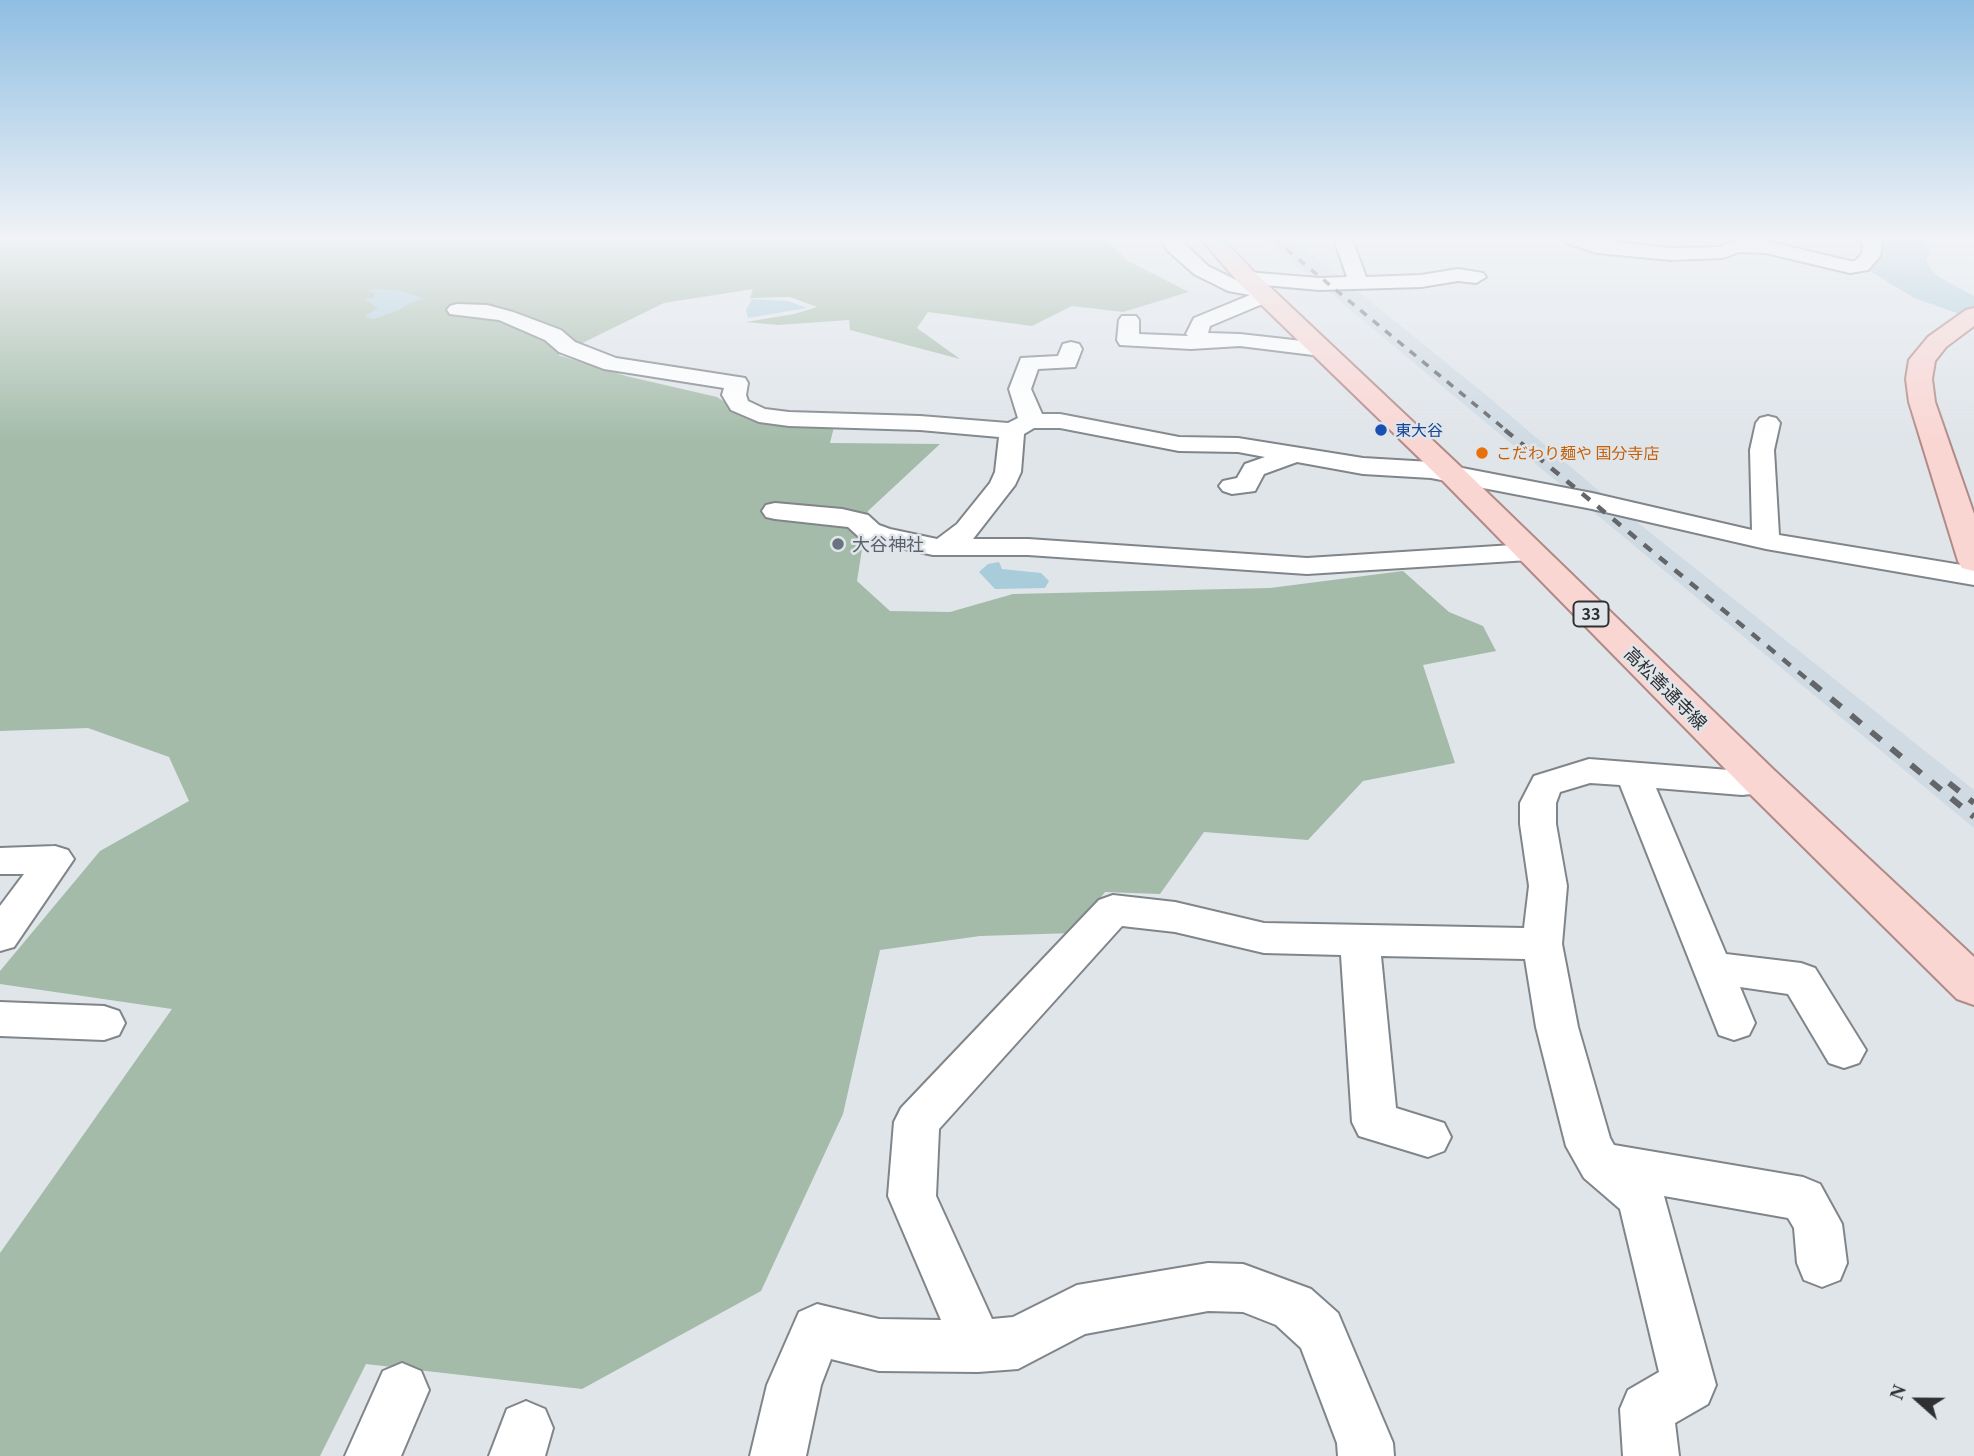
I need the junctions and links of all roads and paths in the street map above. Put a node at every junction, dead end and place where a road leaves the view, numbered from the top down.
1 (1226, 307) edge
2 (1277, 307) edge
3 (457, 310) dead end
4 (1971, 317) edge
5 (1129, 320) dead end
6 (1203, 341) junction
7 (1071, 349) dead end
8 (1321, 349) junction
9 (1768, 423) dead end
10 (1020, 426) junction
11 (1292, 456) junction
12 (1452, 474) junction
13 (1232, 486) dead end
14 (775, 511) dead end
15 (1766, 541) junction
16 (946, 545) junction
17 (1529, 552) junction
18 (1974, 561) edge
19 (1974, 576) edge
20 (1633, 775) junction
21 (1761, 782) junction
22 (0, 861) edge
23 (0, 936) edge
24 (1360, 942) junction
25 (1542, 944) junction
26 (1712, 968) junction
27 (1974, 986) edge
28 (0, 1019) edge
29 (104, 1023) dead end
30 (1734, 1023) dead end
31 (1844, 1050) dead end
32 (1428, 1137) dead end
33 (1600, 1163) junction
34 (1822, 1262) dead end
35 (978, 1346) junction
36 (402, 1390) dead end
37 (373, 1456) edge
38 (778, 1456) edge
39 (1366, 1456) edge
40 (1651, 1456) edge

1 - 6 street
2 - 8 main road, 高松善通寺線 / 33
3 - 10 street
4 - 18 main road
5 - 6 street
6 - 8 street
7 - 10 street
8 - 12 main road, 高松善通寺線 / 33
9 - 15 street
10 - 11 street
10 - 16 street
11 - 12 street
11 - 13 street
12 - 15 street
12 - 17 main road, 高松善通寺線 / 33
14 - 16 street
15 - 19 street
16 - 17 street
17 - 21 main road, 高松善通寺線 / 33
20 - 21 street
20 - 25 street
20 - 26 street
21 - 27 main road, 高松善通寺線 / 33
22 - 23 street
24 - 25 street
24 - 32 street
24 - 35 street
25 - 33 street
26 - 30 street
26 - 31 street
28 - 29 street
33 - 34 street
33 - 40 street
35 - 38 street
35 - 39 street
36 - 37 street

